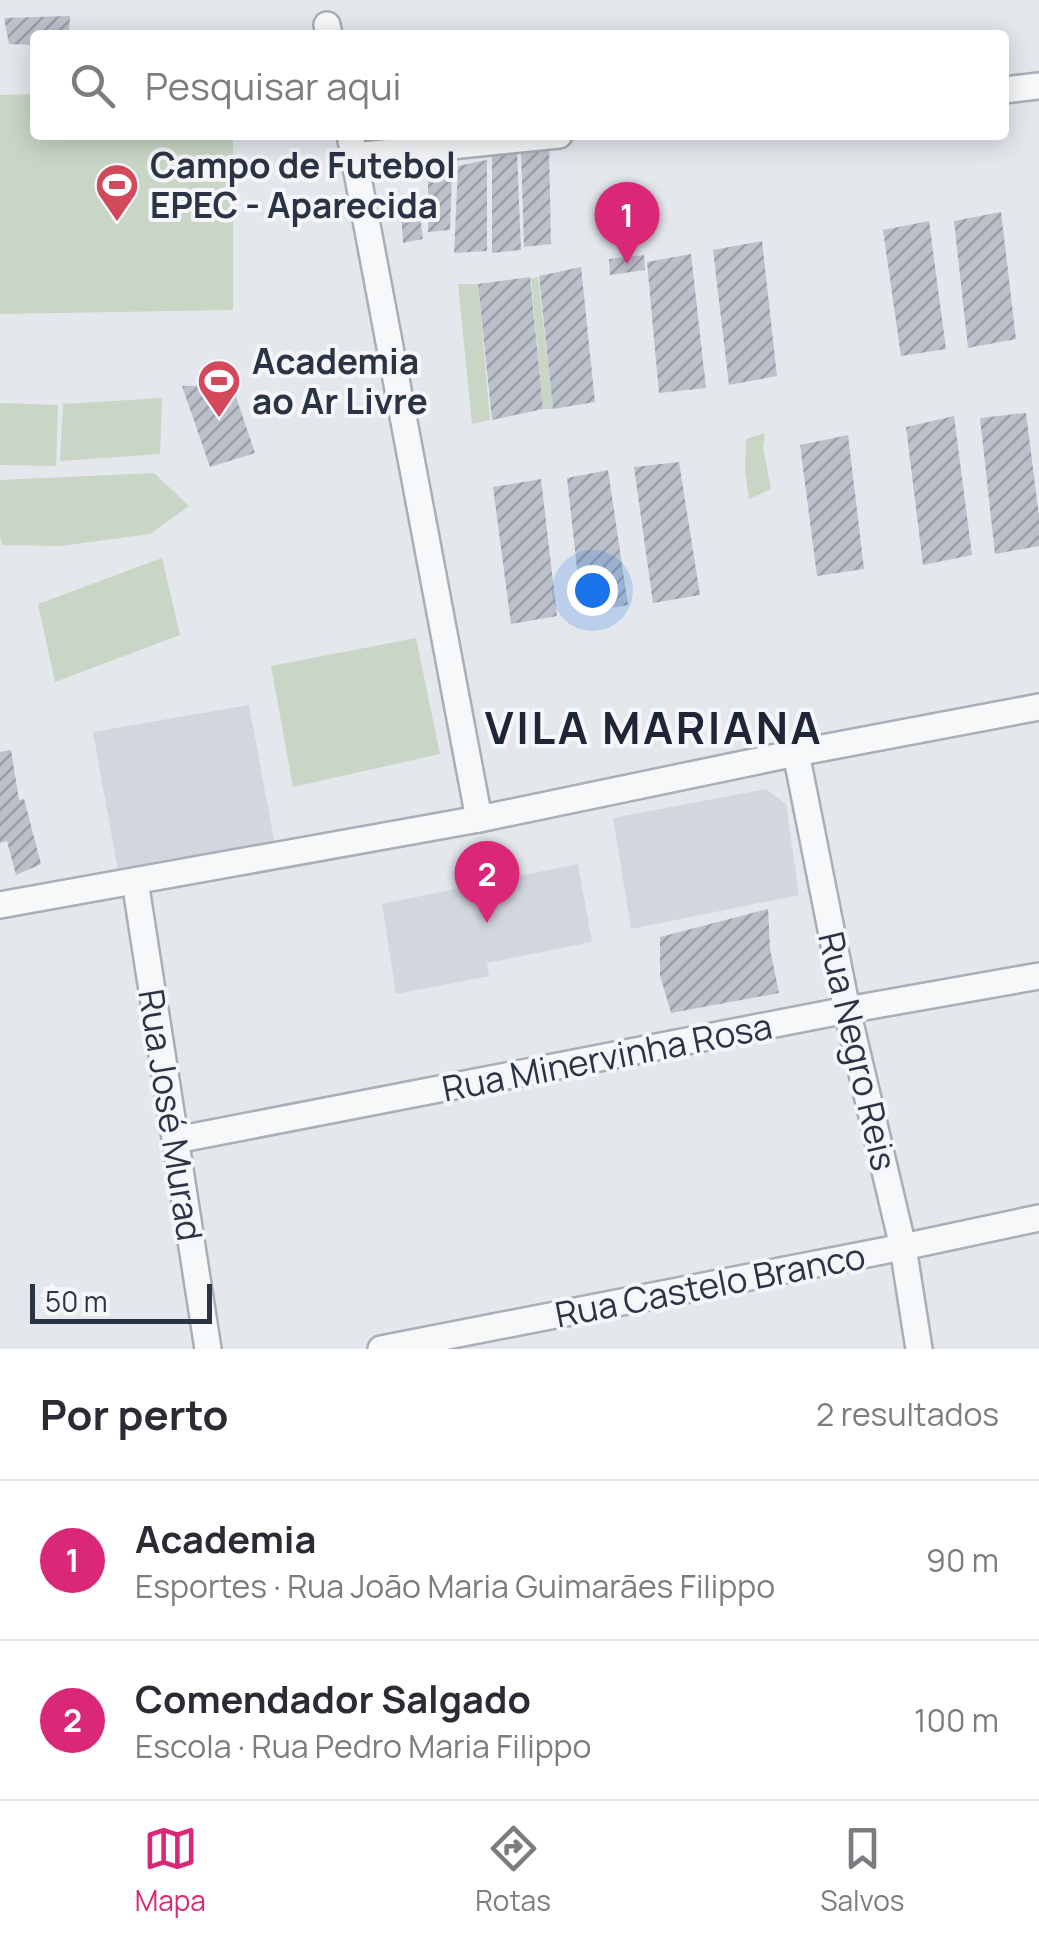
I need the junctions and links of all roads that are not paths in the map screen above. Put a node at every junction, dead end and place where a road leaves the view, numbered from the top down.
1 (1039, 86) edge
2 (1009, 89) edge
3 (455, 140) edge
4 (352, 145) edge
5 (1039, 706) edge
6 (796, 753) junction
7 (480, 818) junction
8 (135, 882) junction
9 (0, 905) edge
10 (1039, 976) edge
11 (847, 1010) junction
12 (176, 1140) junction
13 (1039, 1218) edge
14 (902, 1247) junction
15 (208, 1349) edge
16 (380, 1349) edge
17 (919, 1349) edge

1 - 2 street
3 - 4 street
4 - 7 street
5 - 6 street
6 - 7 street
6 - 11 street, Rua Negro Reis
7 - 8 street
8 - 9 street
8 - 12 street, Rua José Murad
10 - 11 street, Rua Minervinha Rosa
11 - 12 street, Rua Minervinha Rosa
11 - 14 street, Rua Negro Reis
12 - 15 street, Rua José Murad
13 - 14 street, Rua Castelo Branco
14 - 16 street, Rua Castelo Branco
14 - 17 street, Rua Negro Reis

